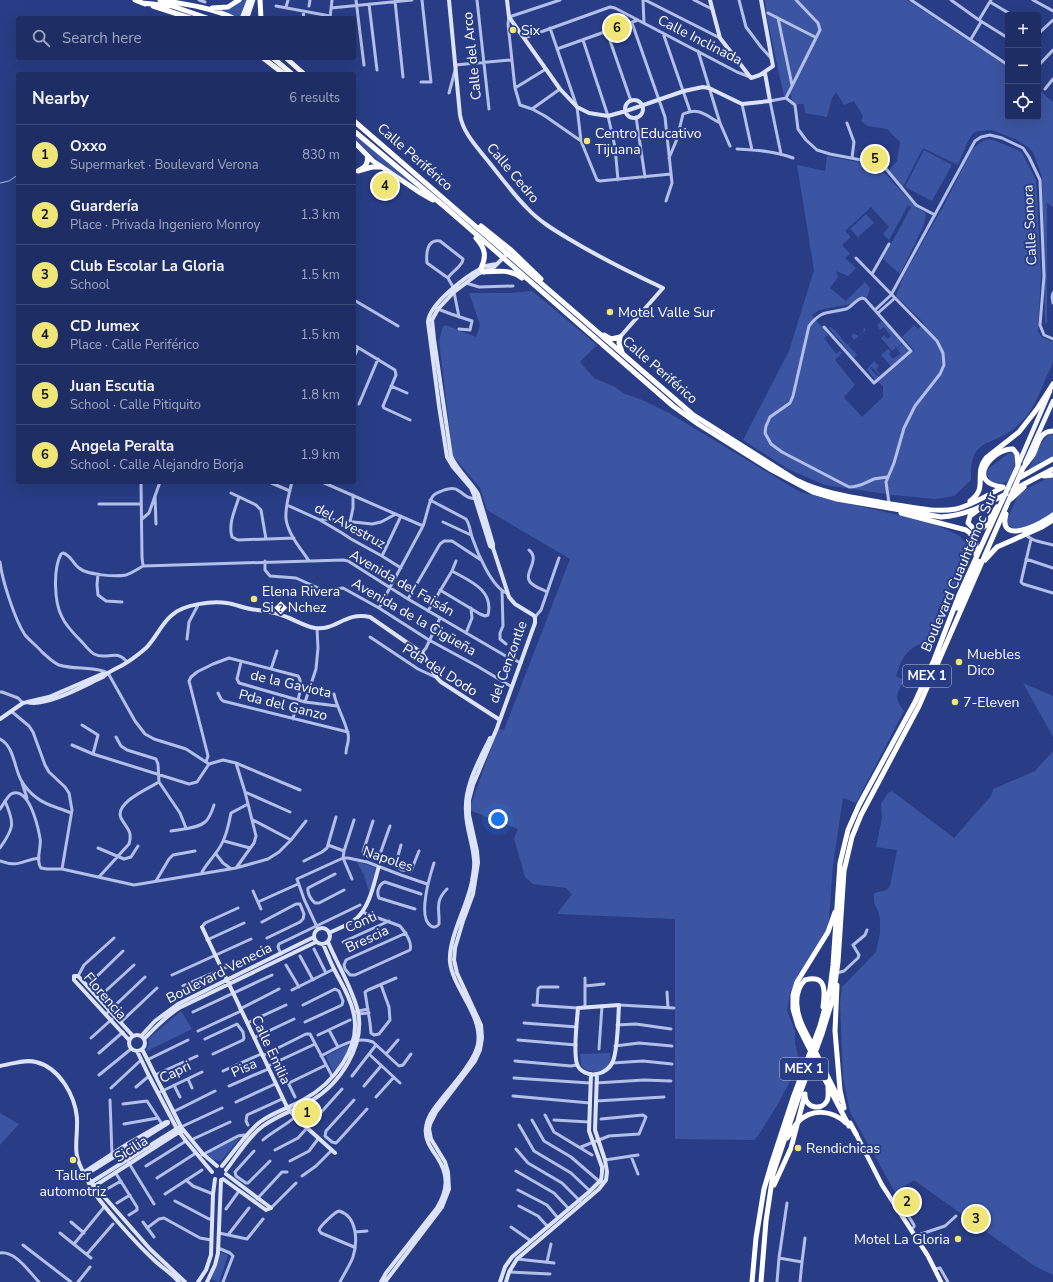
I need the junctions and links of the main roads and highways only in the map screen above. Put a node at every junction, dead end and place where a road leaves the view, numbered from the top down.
1 (135, 0) edge
2 (160, 0) edge
3 (239, 0) edge
4 (249, 0) edge
5 (253, 0) edge
6 (260, 0) edge
7 (142, 3) junction
8 (195, 6) junction
9 (184, 16) edge
10 (201, 16) edge
11 (228, 16) edge
12 (243, 16) edge
13 (248, 16) edge
14 (261, 16) edge
15 (266, 60) edge
16 (275, 60) edge
17 (288, 60) edge
18 (281, 72) edge
19 (290, 72) edge
20 (302, 72) edge
21 (356, 123) edge
22 (356, 133) edge
23 (356, 144) edge
24 (367, 155) junction
25 (383, 168) junction
26 (356, 172) edge
27 (445, 207) junction
28 (462, 214) junction
29 (463, 224) junction
30 (500, 252) junction
31 (509, 259) junction
32 (536, 286) junction
33 (552, 293) junction
34 (598, 332) junction
35 (624, 355) junction
36 (1053, 383) edge
37 (1053, 401) edge
38 (1053, 431) edge
39 (1053, 460) edge
40 (1053, 463) edge
41 (1053, 466) edge
42 (1020, 467) junction
43 (1053, 469) edge
44 (1053, 475) edge
45 (1034, 480) junction
46 (1004, 486) junction
47 (1010, 500) junction
48 (1002, 502) junction
49 (982, 506) junction
50 (961, 507) junction
51 (883, 508) junction
52 (1053, 515) edge
53 (1053, 520) edge
54 (1023, 532) junction
55 (976, 559) junction
56 (982, 564) junction
57 (949, 631) junction
58 (943, 638) junction
59 (950, 638) junction
60 (870, 791) junction
61 (836, 909) junction
62 (837, 976) junction
63 (820, 1026) junction
64 (804, 1034) junction
65 (823, 1072) junction
66 (805, 1080) junction
67 (828, 1084) junction
68 (805, 1094) junction
69 (844, 1114) junction
70 (799, 1121) junction
71 (856, 1134) junction
72 (784, 1142) junction
73 (771, 1192) junction
74 (752, 1282) edge
75 (761, 1282) edge
76 (941, 1282) edge

1 - 7 highway
2 - 8 highway
3 - 8 highway
4 - 12 main road
5 - 13 main road
6 - 14 highway
7 - 9 highway
7 - 10 highway
8 - 11 highway
15 - 18 highway
16 - 19 highway
17 - 20 highway
21 - 28 highway, Calle Periférico
22 - 27 highway, Calle Periférico
23 - 24 highway
24 - 25 highway
24 - 26 highway
25 - 26 highway
25 - 27 highway
27 - 29 highway, Calle Periférico
28 - 30 highway, Calle Periférico
28 - 33 highway
29 - 30 highway, Calle Periférico
29 - 32 highway
30 - 31 highway, Calle Periférico
31 - 32 highway, Calle Periférico
31 - 33 highway, Calle Periférico
32 - 51 highway, Calle Periférico
33 - 34 highway, Calle Periférico
34 - 35 highway, Calle Periférico
34 - 35 highway
35 - 50 highway, Calle Periférico
36 - 42 main road, Boulevard Cuauhtémoc Sur / MEX 1
36 - 50 highway
37 - 42 main road, Boulevard Cuauhtémoc Sur / MEX 1
38 - 42 highway
39 - 46 highway, Calle Periférico
40 - 57 highway
41 - 57 highway
42 - 46 highway
42 - 47 highway, Boulevard Cuauhtémoc Sur / MEX 1
42 - 48 highway, Boulevard Cuauhtémoc Sur / MEX 1
43 - 45 highway
44 - 45 highway
45 - 49 highway, Calle Periférico
46 - 50 highway, Calle Periférico
47 - 54 highway
47 - 56 highway, Boulevard Cuauhtémoc Sur / MEX 1
48 - 49 highway
48 - 55 highway, Boulevard Cuauhtémoc Sur / MEX 1
49 - 51 highway, Calle Periférico
51 - 55 highway
52 - 54 highway
53 - 54 highway
54 - 56 highway
55 - 58 highway, Boulevard Cuauhtémoc Sur / MEX 1
56 - 59 highway, Boulevard Cuauhtémoc Sur / MEX 1
57 - 58 highway
57 - 59 highway
58 - 60 highway, Boulevard Cuauhtémoc Sur / MEX 1
59 - 60 highway, Boulevard Cuauhtémoc Sur / MEX 1
60 - 61 highway, MEX 1
60 - 62 highway, MEX 1
61 - 63 highway, MEX 1
61 - 64 highway
62 - 66 highway, MEX 1
62 - 69 highway
63 - 64 highway
63 - 74 highway, MEX 1
64 - 65 highway
65 - 67 highway
65 - 69 highway
66 - 68 highway
66 - 72 highway, MEX 1
67 - 68 highway
67 - 69 highway
68 - 70 highway
69 - 70 highway
69 - 71 highway
69 - 71 highway
70 - 72 highway
70 - 73 highway
71 - 76 main road
72 - 73 highway, MEX 1
73 - 75 highway, MEX 1

